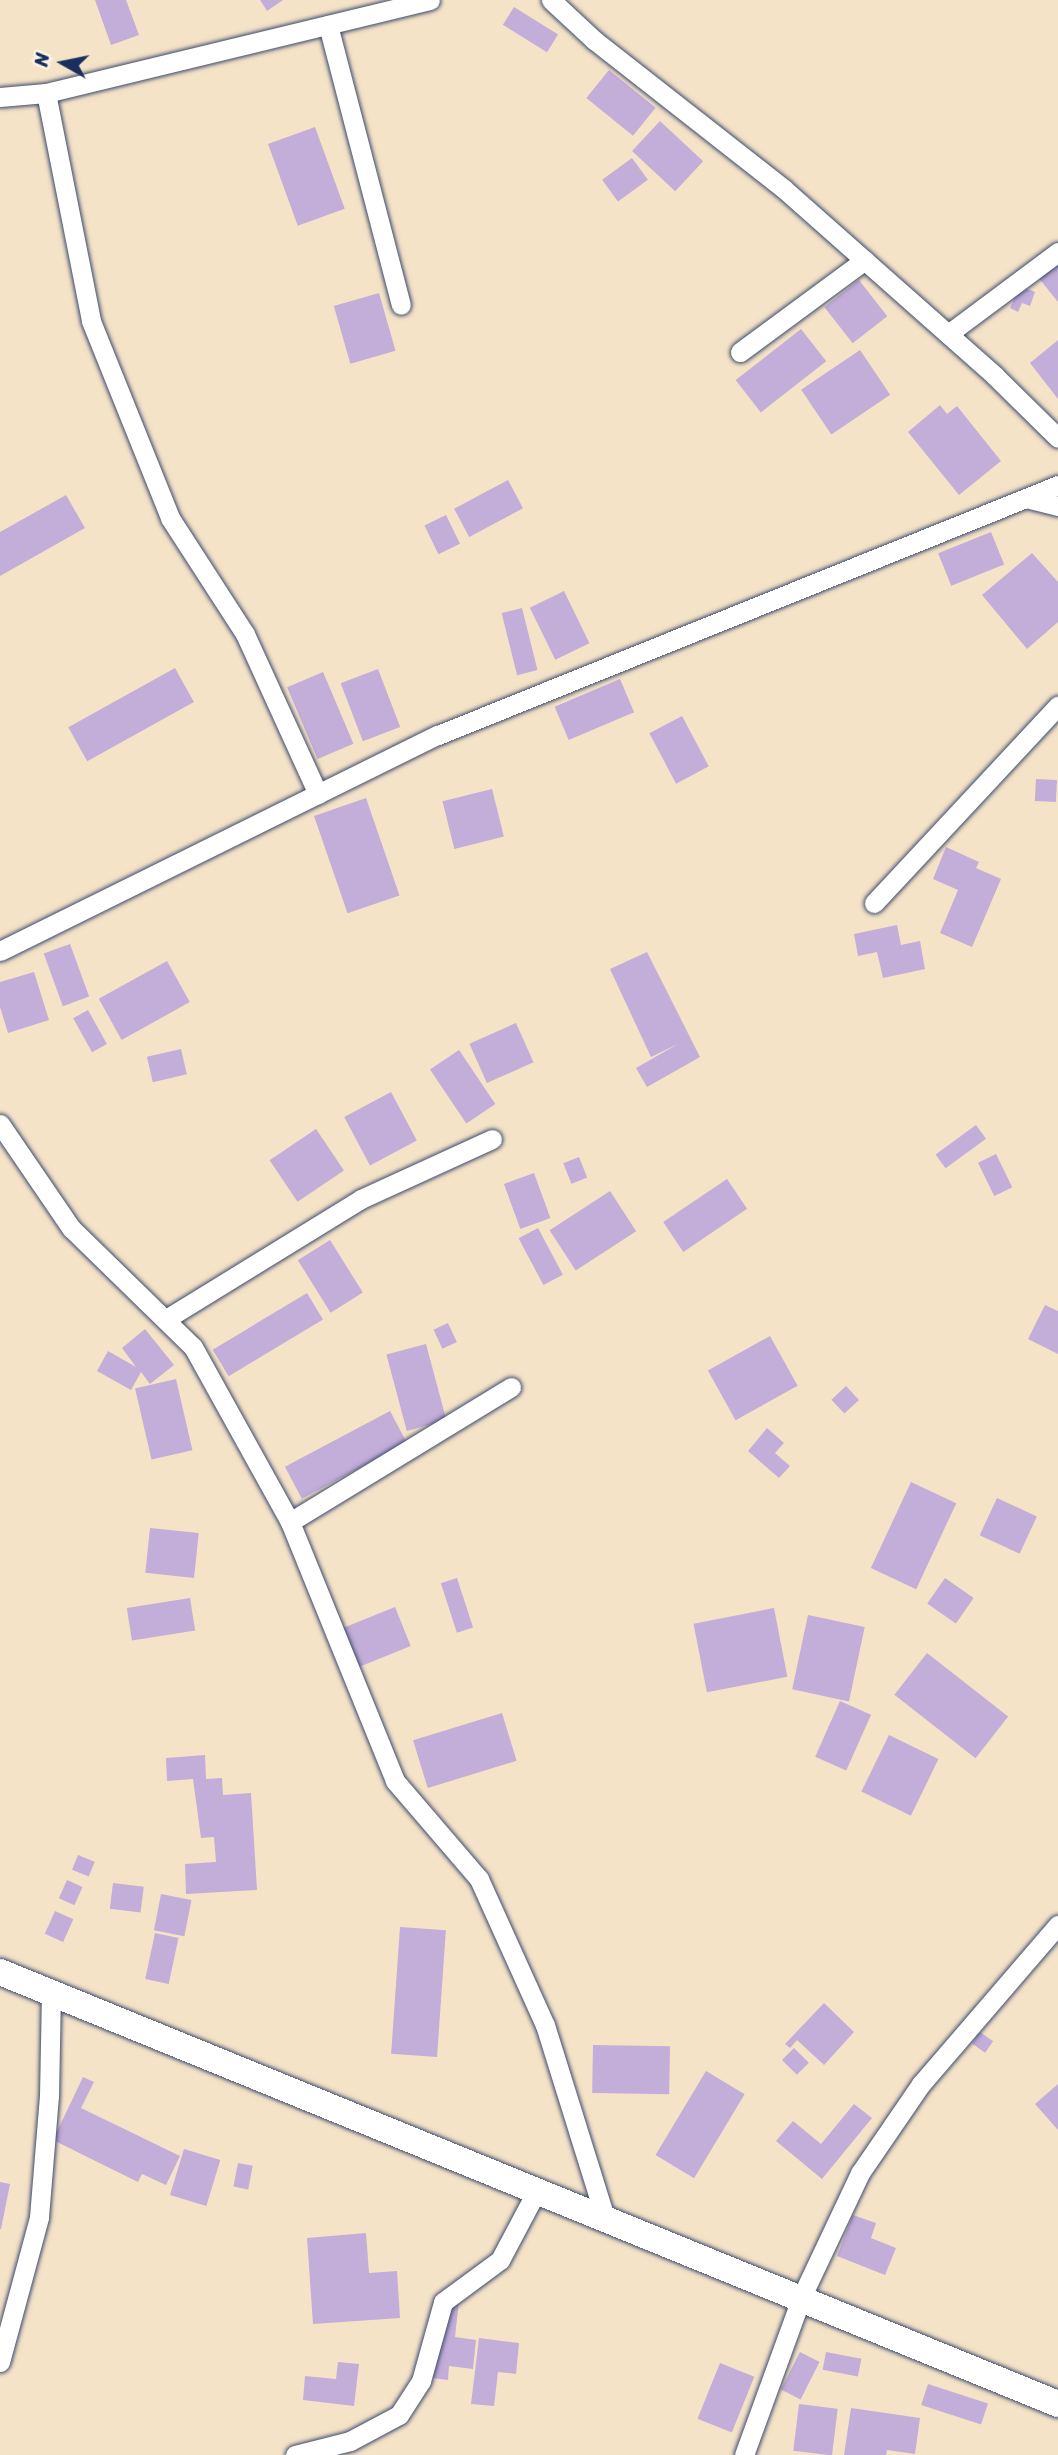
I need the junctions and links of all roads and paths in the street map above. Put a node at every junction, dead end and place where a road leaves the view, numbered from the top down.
1 (430, 0) edge
2 (551, 0) edge
3 (328, 25) junction
4 (46, 93) junction
5 (0, 97) edge
6 (1058, 252) edge
7 (864, 260) junction
8 (401, 305) dead end
9 (948, 334) junction
10 (740, 352) dead end
11 (1058, 438) edge
12 (1058, 485) edge
13 (1026, 498) junction
14 (1058, 506) edge
15 (1058, 706) edge
16 (318, 794) junction
17 (874, 903) dead end
18 (0, 950) edge
19 (0, 1124) edge
20 (492, 1139) dead end
21 (166, 1320) junction
22 (511, 1387) dead end
23 (290, 1522) junction
24 (1058, 1925) edge
25 (0, 1972) edge
26 (51, 1993) junction
27 (537, 2190) junction
28 (605, 2218) junction
29 (801, 2298) junction
30 (0, 2362) edge
31 (1058, 2404) edge
32 (295, 2455) edge
33 (744, 2455) edge

1 - 3 street
2 - 7 street
3 - 4 street
3 - 8 street
4 - 5 street
4 - 16 street
6 - 9 street
7 - 9 street
7 - 10 street
9 - 11 street
12 - 13 street
13 - 14 street
13 - 16 street
15 - 17 street
16 - 18 street
19 - 21 street
20 - 21 street
21 - 23 street
22 - 23 street
23 - 28 street
24 - 29 street
25 - 26 main road
26 - 27 main road
26 - 30 street
27 - 28 main road
27 - 32 street
28 - 29 main road
29 - 31 main road
29 - 33 street

